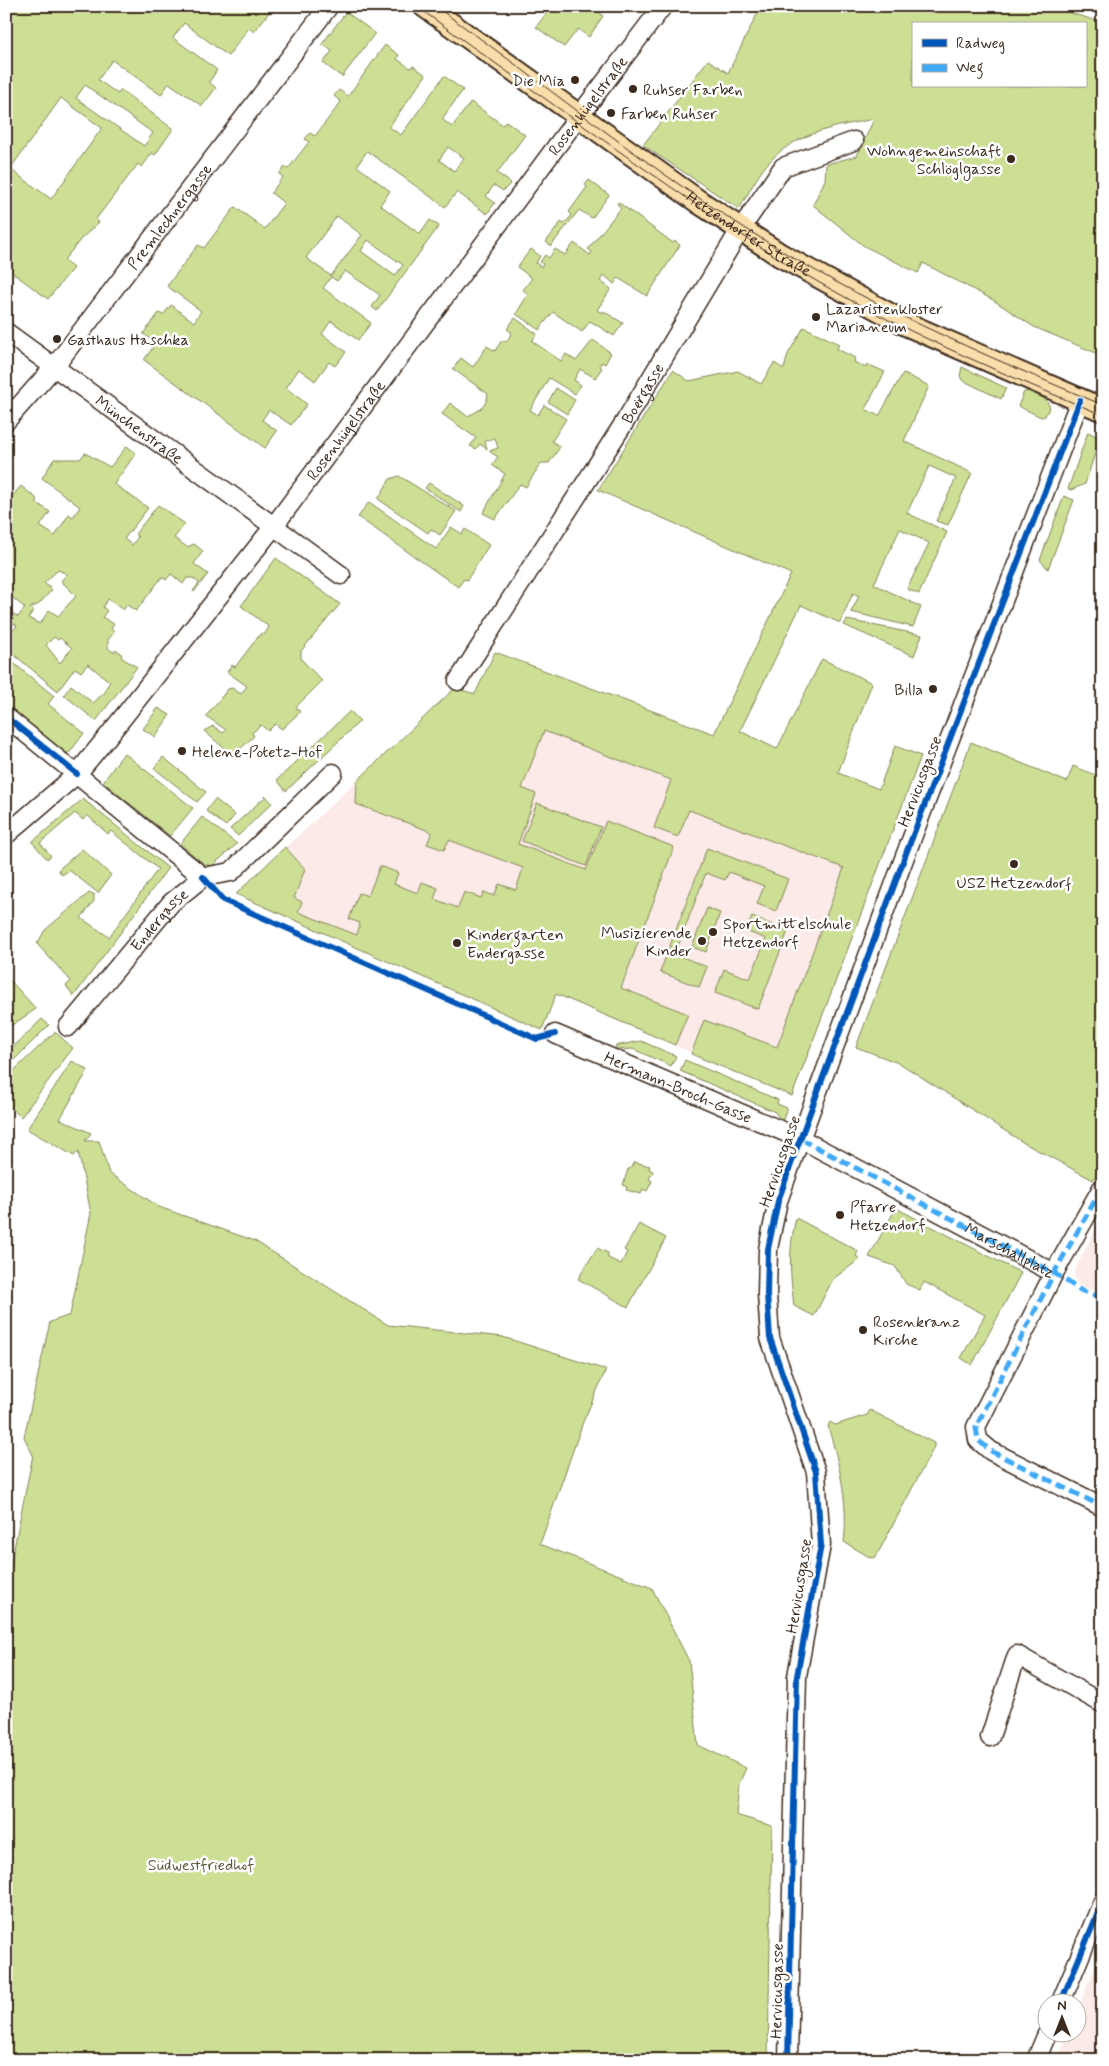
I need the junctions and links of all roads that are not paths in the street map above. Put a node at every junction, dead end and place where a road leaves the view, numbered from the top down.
1 (329, 6) edge
2 (663, 6) edge
3 (432, 8) edge
4 (579, 116) junction
5 (854, 141) dead end
6 (740, 230) junction
7 (6, 332) edge
8 (55, 366) junction
9 (1080, 400) junction
10 (1103, 410) edge
11 (6, 421) edge
12 (274, 526) junction
13 (341, 575) dead end
14 (458, 680) dead end
15 (6, 717) edge
16 (333, 773) dead end
17 (77, 774) junction
18 (6, 835) edge
19 (203, 877) junction
20 (68, 1027) dead end
21 (555, 1034) dead end
22 (801, 1138) junction
23 (1102, 1188) edge
24 (1054, 1273) junction
25 (1103, 1507) edge
26 (1103, 1704) edge
27 (990, 1738) dead end
28 (1103, 1901) edge
29 (1064, 1994) edge
30 (1043, 2044) edge
31 (788, 2060) edge
32 (1036, 2060) edge

1 - 8 street, Premlechnergasse
2 - 4 street, Rosenhügelstraße
3 - 4 main road, Hetzendorfer Straße
4 - 6 main road, Hetzendorfer Straße
4 - 12 street, Rosenhügelstraße
5 - 6 street, Boërgasse
6 - 9 main road, Hetzendorfer Straße
6 - 14 street, Boërgasse
7 - 8 street, Münchenstraße
8 - 11 street, Premlechnergasse
8 - 12 street, Münchenstraße
9 - 10 main road, Hetzendorfer Straße
9 - 22 street, Hervicusgasse
12 - 13 street, Münchenstraße
12 - 17 street, Rosenhügelstraße
15 - 17 street
16 - 19 street, Endergasse
17 - 18 street, Rosenhügelstraße
17 - 19 street
19 - 20 street, Endergasse
21 - 22 street, Hermann-Broch-Gasse
22 - 24 street, Marschallplatz
22 - 31 street, Hervicusgasse
23 - 24 street
24 - 25 street, Marschallplatz
26 - 27 street
28 - 29 street
30 - 32 street

